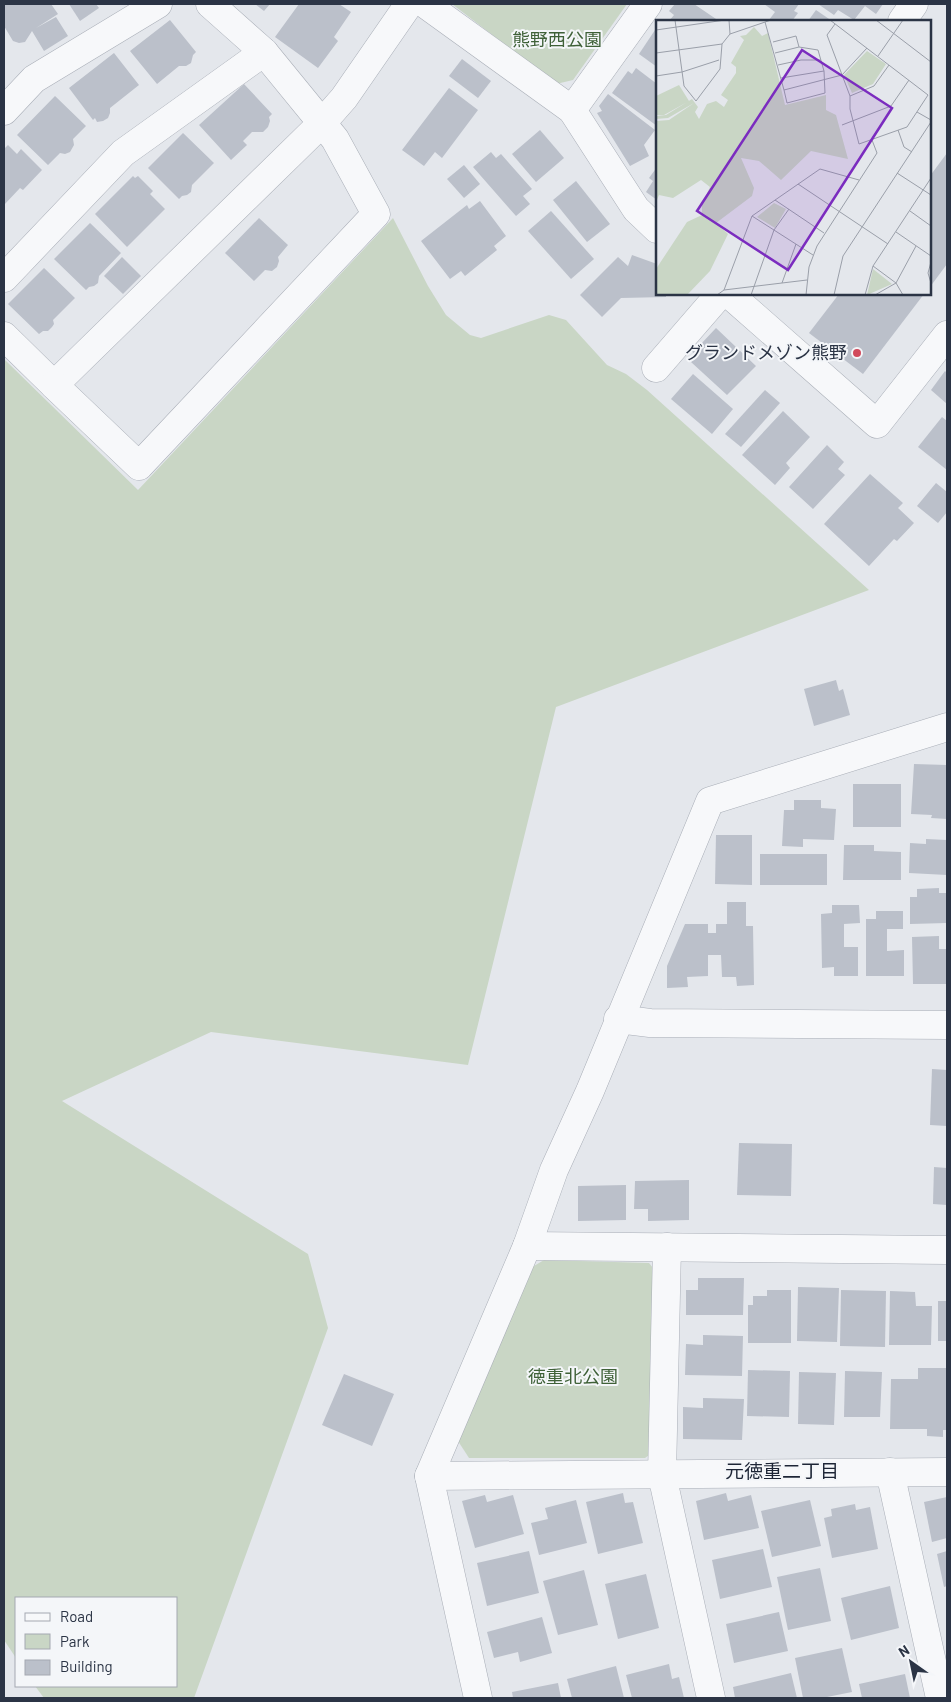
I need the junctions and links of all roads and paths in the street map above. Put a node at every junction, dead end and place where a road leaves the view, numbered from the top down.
1 (158, 4) edge
2 (210, 4) edge
3 (409, 4) edge
4 (425, 4) edge
5 (648, 4) edge
6 (914, 4) edge
7 (903, 20) edge
8 (264, 52) junction
9 (572, 110) junction
10 (4, 111) edge
11 (322, 123) junction
12 (656, 228) edge
13 (4, 278) edge
14 (719, 295) edge
15 (730, 295) edge
16 (947, 335) edge
17 (4, 336) edge
18 (656, 368) dead end
19 (54, 385) junction
20 (947, 727) edge
21 (618, 1019) junction
22 (947, 1025) edge
23 (527, 1246) junction
24 (667, 1247) junction
25 (947, 1250) edge
26 (890, 1472) junction
27 (947, 1472) edge
28 (662, 1475) junction
29 (430, 1476) junction
30 (478, 1698) edge
31 (711, 1698) edge
32 (940, 1698) edge

1 - 10 street
2 - 8 street
3 - 11 street
4 - 9 street
5 - 9 street
6 - 7 street
8 - 11 street
8 - 13 street
9 - 12 street
11 - 19 street
11 - 19 street
14 - 18 street
15 - 16 street
17 - 19 street
20 - 21 street
21 - 22 street
21 - 23 street
23 - 24 street
23 - 29 street
24 - 25 street
24 - 28 street
26 - 27 street
26 - 28 street
26 - 32 street
28 - 29 street
28 - 31 street
29 - 30 street

